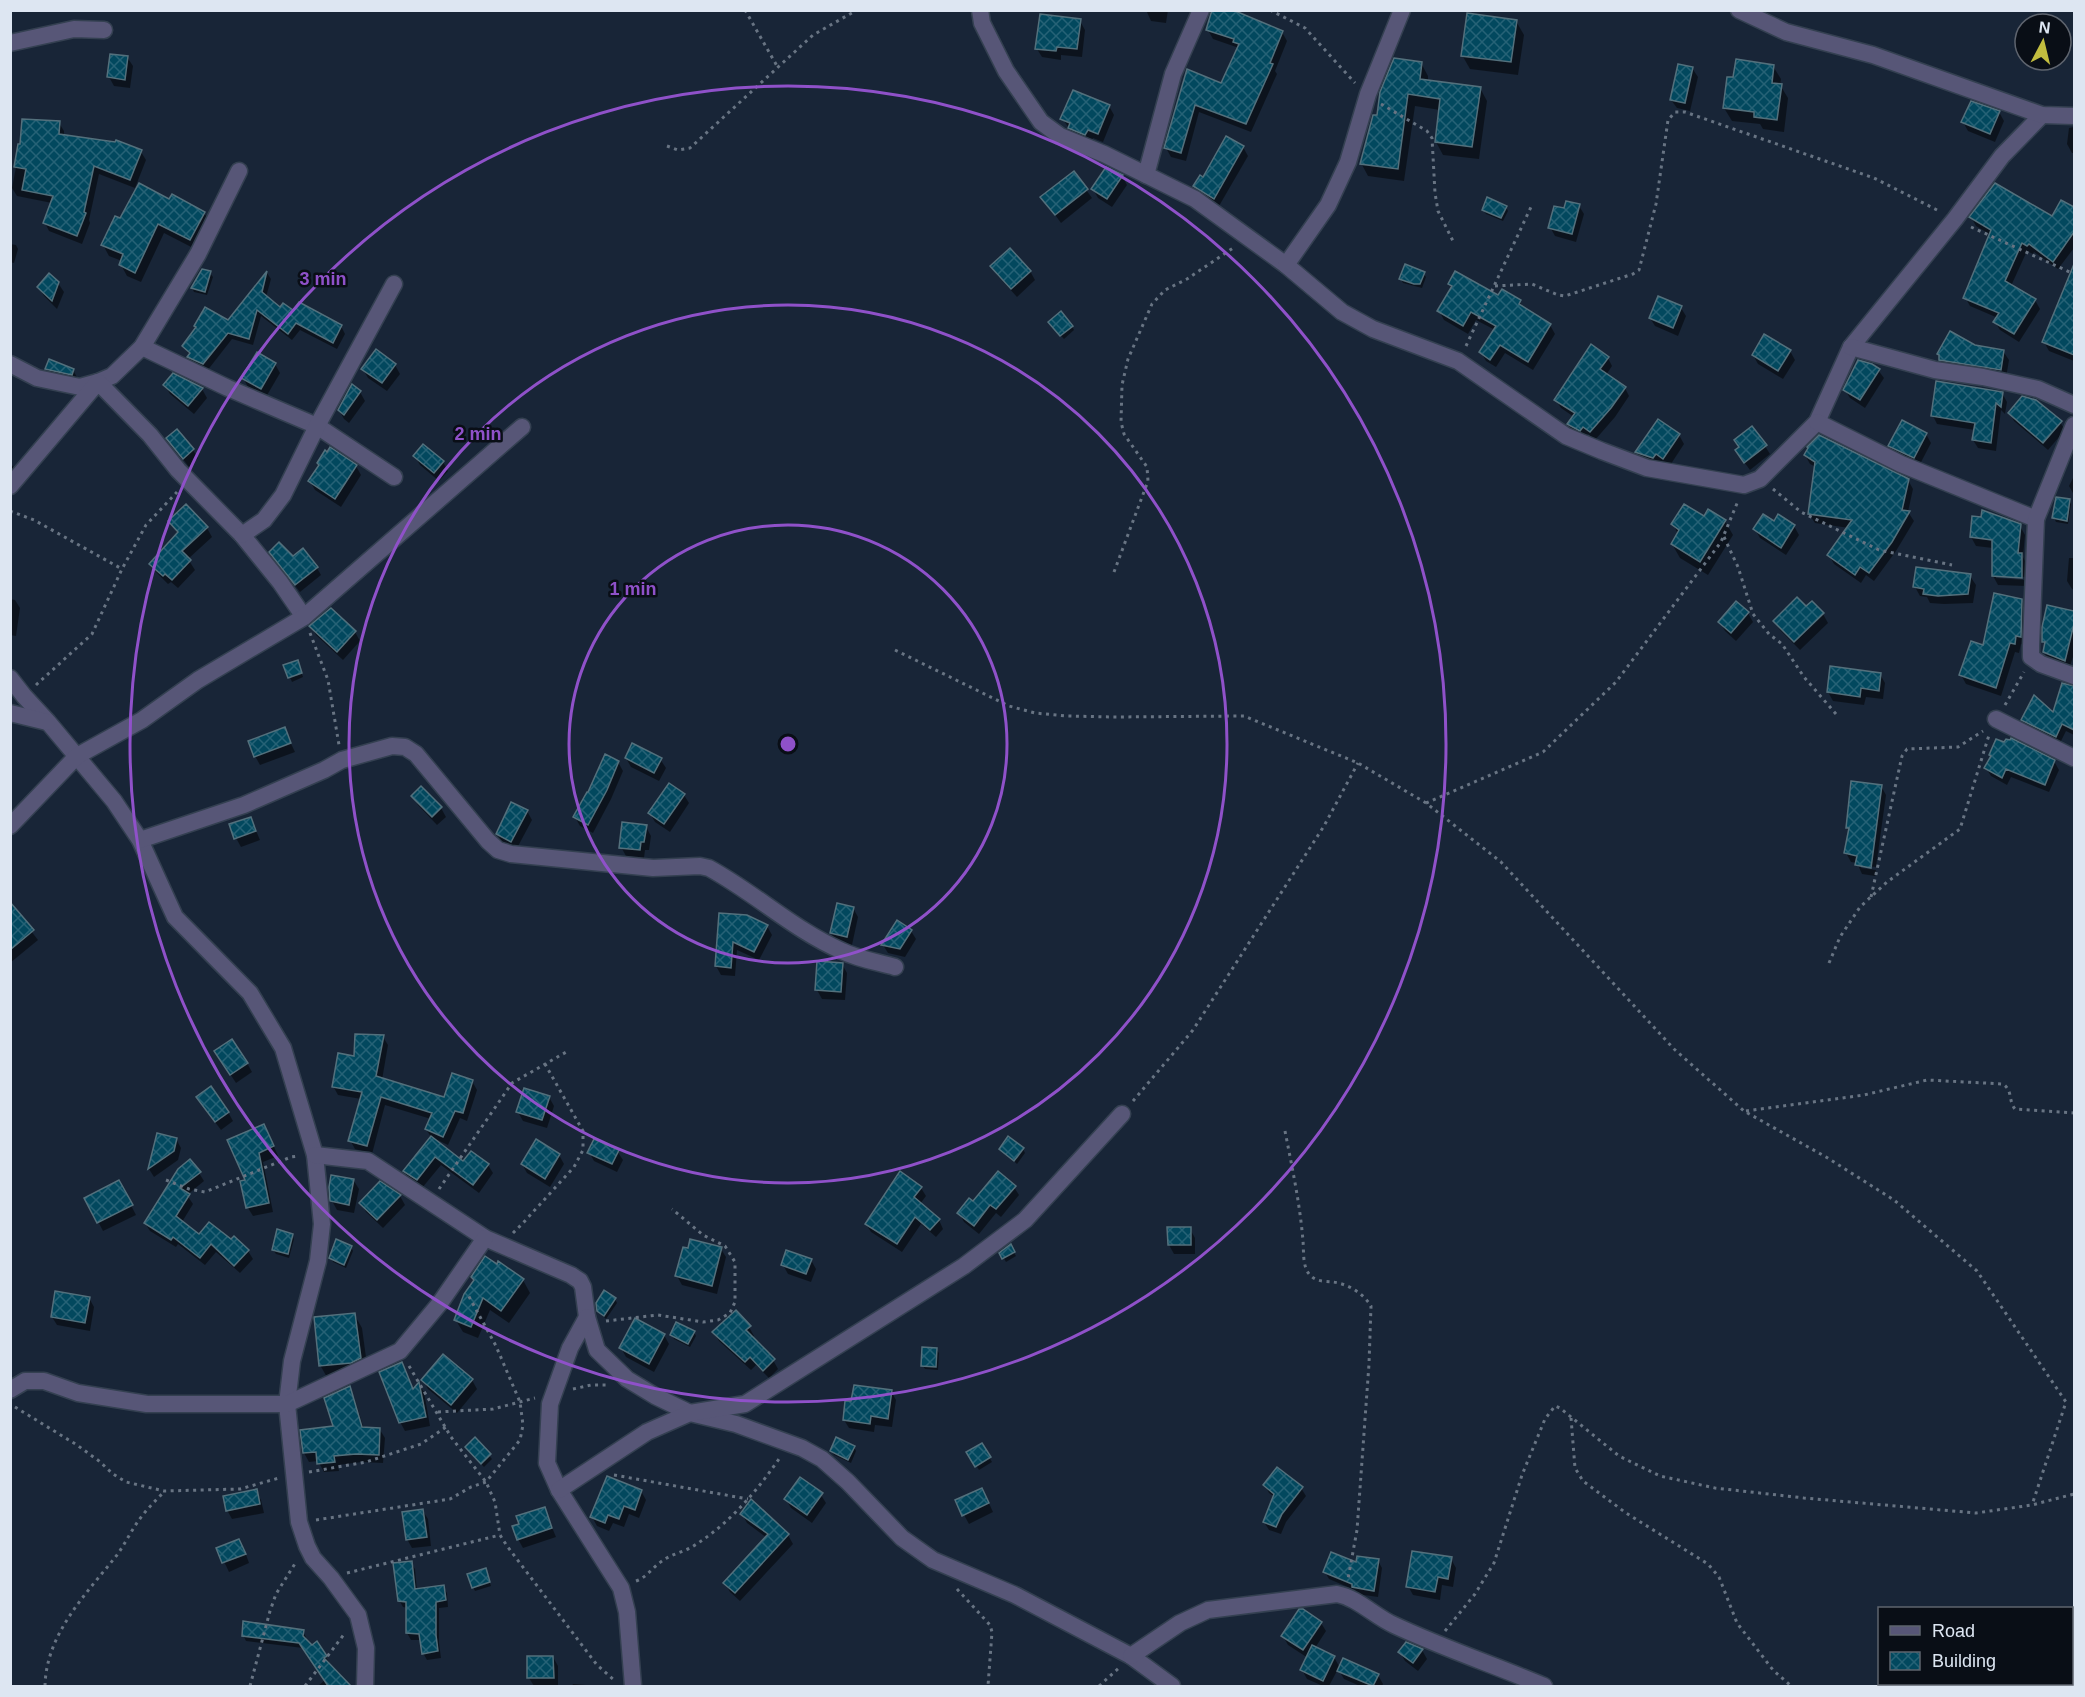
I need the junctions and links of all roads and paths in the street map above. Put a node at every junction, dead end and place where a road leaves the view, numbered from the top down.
1 (746, 10) edge
2 (857, 10) edge
3 (980, 10) edge
4 (1202, 10) edge
5 (1270, 10) edge
6 (1402, 10) edge
7 (1739, 10) edge
8 (104, 30) dead end
9 (10, 43) edge
10 (777, 66) junction
11 (1368, 94) junction
12 (2042, 115) junction
13 (2074, 116) edge
14 (667, 146) dead end
15 (239, 171) dead end
16 (1146, 175) junction
17 (1531, 207) dead end
18 (1955, 219) junction
19 (1250, 237) junction
20 (1453, 241) dead end
21 (1286, 265) junction
22 (2074, 273) edge
23 (394, 284) dead end
24 (1494, 286) junction
25 (1851, 346) junction
26 (142, 347) junction
27 (1458, 361) junction
28 (10, 364) edge
29 (98, 382) junction
30 (2074, 405) edge
31 (1817, 422) junction
32 (2074, 425) edge
33 (317, 426) junction
34 (522, 427) dead end
35 (394, 477) dead end
36 (1760, 479) junction
37 (188, 480) junction
38 (10, 486) edge
39 (1744, 486) junction
40 (10, 511) edge
41 (2036, 519) junction
42 (242, 535) junction
43 (1724, 537) junction
44 (1952, 565) dead end
45 (122, 569) junction
46 (1114, 572) dead end
47 (304, 617) junction
48 (895, 650) dead end
49 (2031, 657) junction
50 (2074, 676) edge
51 (10, 678) edge
52 (24, 696) junction
53 (10, 713) edge
54 (1836, 714) dead end
55 (48, 722) junction
56 (1994, 722) junction
57 (77, 756) junction
58 (2074, 758) edge
59 (342, 760) junction
60 (1358, 763) junction
61 (1426, 803) junction
62 (10, 826) edge
63 (140, 840) junction
64 (1871, 897) junction
65 (1829, 963) dead end
66 (895, 967) dead end
67 (568, 1051) dead end
68 (545, 1064) junction
69 (1744, 1112) junction
70 (2074, 1113) edge
71 (1122, 1114) joint
72 (1285, 1131) dead end
73 (315, 1155) junction
74 (166, 1180) dead end
75 (431, 1201) junction
76 (672, 1209) dead end
77 (493, 1241) junction
78 (459, 1277) junction
79 (589, 1322) junction
80 (400, 1352) junction
81 (18, 1379) edge
82 (634, 1384) junction
83 (10, 1390) edge
84 (554, 1393) junction
85 (519, 1402) junction
86 (287, 1404) junction
87 (10, 1405) edge
88 (437, 1412) junction
89 (690, 1413) junction
90 (1571, 1418) junction
91 (446, 1427) junction
92 (790, 1443) junction
93 (588, 1470) junction
94 (294, 1474) junction
95 (486, 1482) junction
96 (559, 1490) junction
97 (164, 1491) junction
98 (2074, 1494) edge
99 (748, 1499) junction
100 (2032, 1505) junction
101 (299, 1522) junction
102 (501, 1535) junction
103 (307, 1546) junction
104 (331, 1578) junction
105 (955, 1587) dead end
106 (621, 1588) junction
107 (1347, 1596) junction
108 (358, 1615) junction
109 (1434, 1644) junction
110 (1131, 1656) junction
111 (45, 1686) edge
112 (250, 1686) edge
113 (305, 1686) edge
114 (365, 1686) edge
115 (621, 1686) edge
116 (633, 1686) edge
117 (988, 1686) edge
118 (1099, 1686) edge
119 (1172, 1686) edge
120 (1544, 1686) edge
121 (1791, 1686) edge

1 - 10 path
2 - 10 path
3 - 16 street
4 - 16 street
5 - 11 path
6 - 11 street
7 - 12 street
8 - 9 street
10 - 14 path
11 - 20 path
11 - 21 street
12 - 13 street
12 - 18 street
15 - 26 street
16 - 19 street
17 - 24 path
18 - 22 path
18 - 24 path
18 - 25 street
19 - 21 street
19 - 46 path
21 - 27 street
23 - 33 street
24 - 27 path
25 - 30 street
25 - 31 street
26 - 29 street
26 - 33 street
27 - 39 street
28 - 29 street
29 - 37 street
29 - 38 street
31 - 36 street
31 - 41 street
32 - 41 street
33 - 35 street
33 - 42 street
34 - 47 street
36 - 39 street
36 - 44 path
37 - 42 street
37 - 45 path
39 - 43 path
40 - 45 path
41 - 49 street
42 - 47 street
43 - 54 path
43 - 61 path
45 - 52 path
47 - 57 street
47 - 59 path
48 - 60 path
49 - 50 street
49 - 56 path
51 - 52 street
52 - 55 street
53 - 55 street
55 - 57 street
56 - 58 street
56 - 64 path
56 - 64 path
57 - 62 street
57 - 63 street
59 - 63 street
59 - 66 street
60 - 61 path
60 - 71 path
61 - 69 path
63 - 73 street
64 - 65 path
67 - 68 path
68 - 75 path
68 - 77 path
69 - 70 path
69 - 100 path
71 - 89 street
72 - 107 path
73 - 74 path
73 - 75 street
73 - 86 street
75 - 77 street
76 - 79 path
77 - 78 street
77 - 79 street
78 - 80 street
78 - 85 path
79 - 82 street
79 - 84 street
80 - 86 street
80 - 88 path
81 - 83 street
81 - 86 street
82 - 84 path
82 - 89 street
84 - 85 path
84 - 96 street
85 - 88 path
85 - 95 path
86 - 94 street
87 - 97 path
88 - 91 path
89 - 92 street
89 - 93 street
90 - 100 path
90 - 109 path
90 - 121 path
91 - 94 path
91 - 95 path
92 - 99 path
92 - 110 street
93 - 96 street
93 - 99 path
94 - 97 path
94 - 101 street
95 - 101 path
95 - 102 path
96 - 106 street
97 - 111 path
98 - 100 path
99 - 106 path
101 - 103 street
102 - 104 path
102 - 115 path
103 - 104 street
103 - 112 path
104 - 108 street
105 - 117 path
106 - 116 street
107 - 109 street
107 - 110 street
108 - 113 path
108 - 114 street
109 - 120 street
110 - 118 path
110 - 119 street

